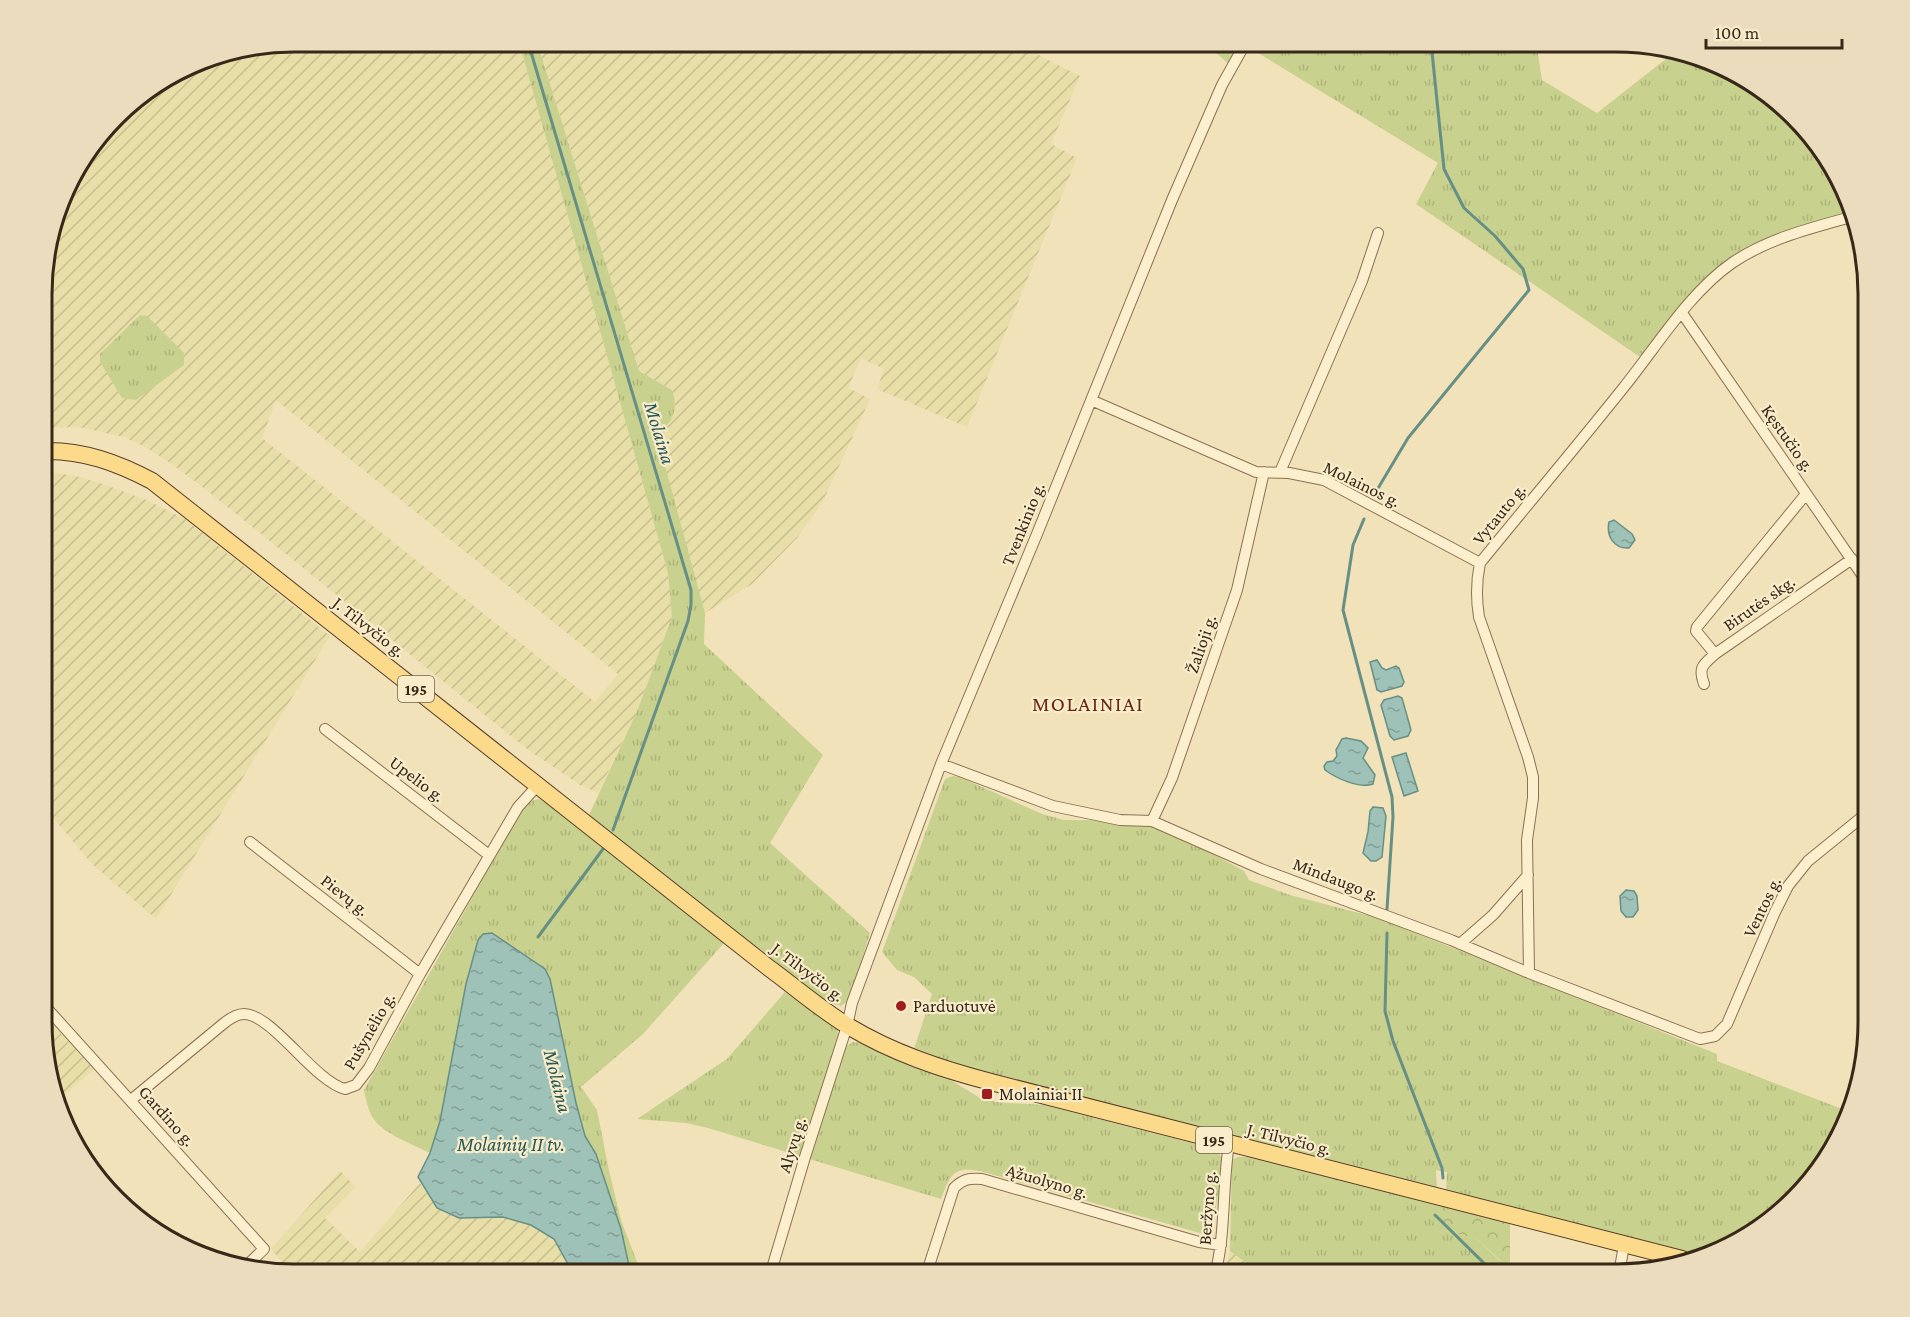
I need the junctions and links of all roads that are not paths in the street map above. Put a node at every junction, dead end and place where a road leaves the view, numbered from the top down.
1 (1240, 52) edge
2 (1845, 219) edge
3 (1378, 233) dead end
4 (1682, 313) junction
5 (1091, 400) junction
6 (52, 451) edge
7 (1264, 472) junction
8 (1280, 472) junction
9 (1806, 494) junction
10 (1852, 559) junction
11 (1480, 563) junction
12 (1857, 566) edge
13 (1714, 654) junction
14 (1704, 684) dead end
15 (325, 729) dead end
16 (941, 764) junction
17 (538, 785) junction
18 (1152, 821) junction
19 (1857, 822) edge
20 (250, 842) dead end
21 (489, 855) junction
22 (1528, 875) junction
23 (1460, 944) junction
24 (1529, 973) junction
25 (420, 974) junction
26 (52, 1014) edge
27 (848, 1026) junction
28 (1715, 1036) joint
29 (131, 1100) junction
30 (1229, 1144) junction
31 (1221, 1245) junction
32 (1624, 1245) junction
33 (1672, 1257) edge
34 (252, 1261) edge
35 (773, 1264) edge
36 (930, 1264) edge
37 (1217, 1264) edge
38 (1621, 1264) edge

1 - 5 street, Tvenkinio g.
2 - 4 street, Vytauto g.
3 - 8 street
4 - 9 street, Kęstučio g.
4 - 11 street, Vytauto g.
5 - 7 street, Molainos g.
5 - 16 street, Tvenkinio g.
6 - 17 main road, J. Tilvyčio g. / 195
7 - 8 street, Molainos g.
7 - 18 street, Žalioji g.
8 - 11 street, Molainos g.
9 - 10 street, Kęstučio g.
9 - 13 street
10 - 12 street, Kęstučio g.
10 - 13 street, Birutės skg.
11 - 22 street, Vytauto g.
13 - 14 street, Birutės skg.
15 - 21 street, Upelio g.
16 - 18 street, Mindaugo g.
16 - 27 street, Tvenkinio g.
17 - 21 street, Pušynėlio g.
17 - 27 main road, J. Tilvyčio g. / 195
18 - 23 street, Mindaugo g.
19 - 28 street, Ventos g.
20 - 25 street, Pievų g.
21 - 25 street, Pušynėlio g.
22 - 23 street
22 - 24 street, Vytauto g.
23 - 24 street, Mindaugo g.
24 - 28 street, Mindaugo g.
25 - 29 street, Pušynėlio g.
26 - 29 street, Gardino g.
27 - 30 main road, J. Tilvyčio g. / 195
27 - 35 street, Alyvų g.
29 - 34 street, Gardino g.
30 - 31 street, Beržyno g.
30 - 32 main road, J. Tilvyčio g. / 195
31 - 36 street, Ąžuolyno g.
31 - 37 street, Beržyno g.
32 - 33 main road, J. Tilvyčio g. / 195
32 - 38 street

